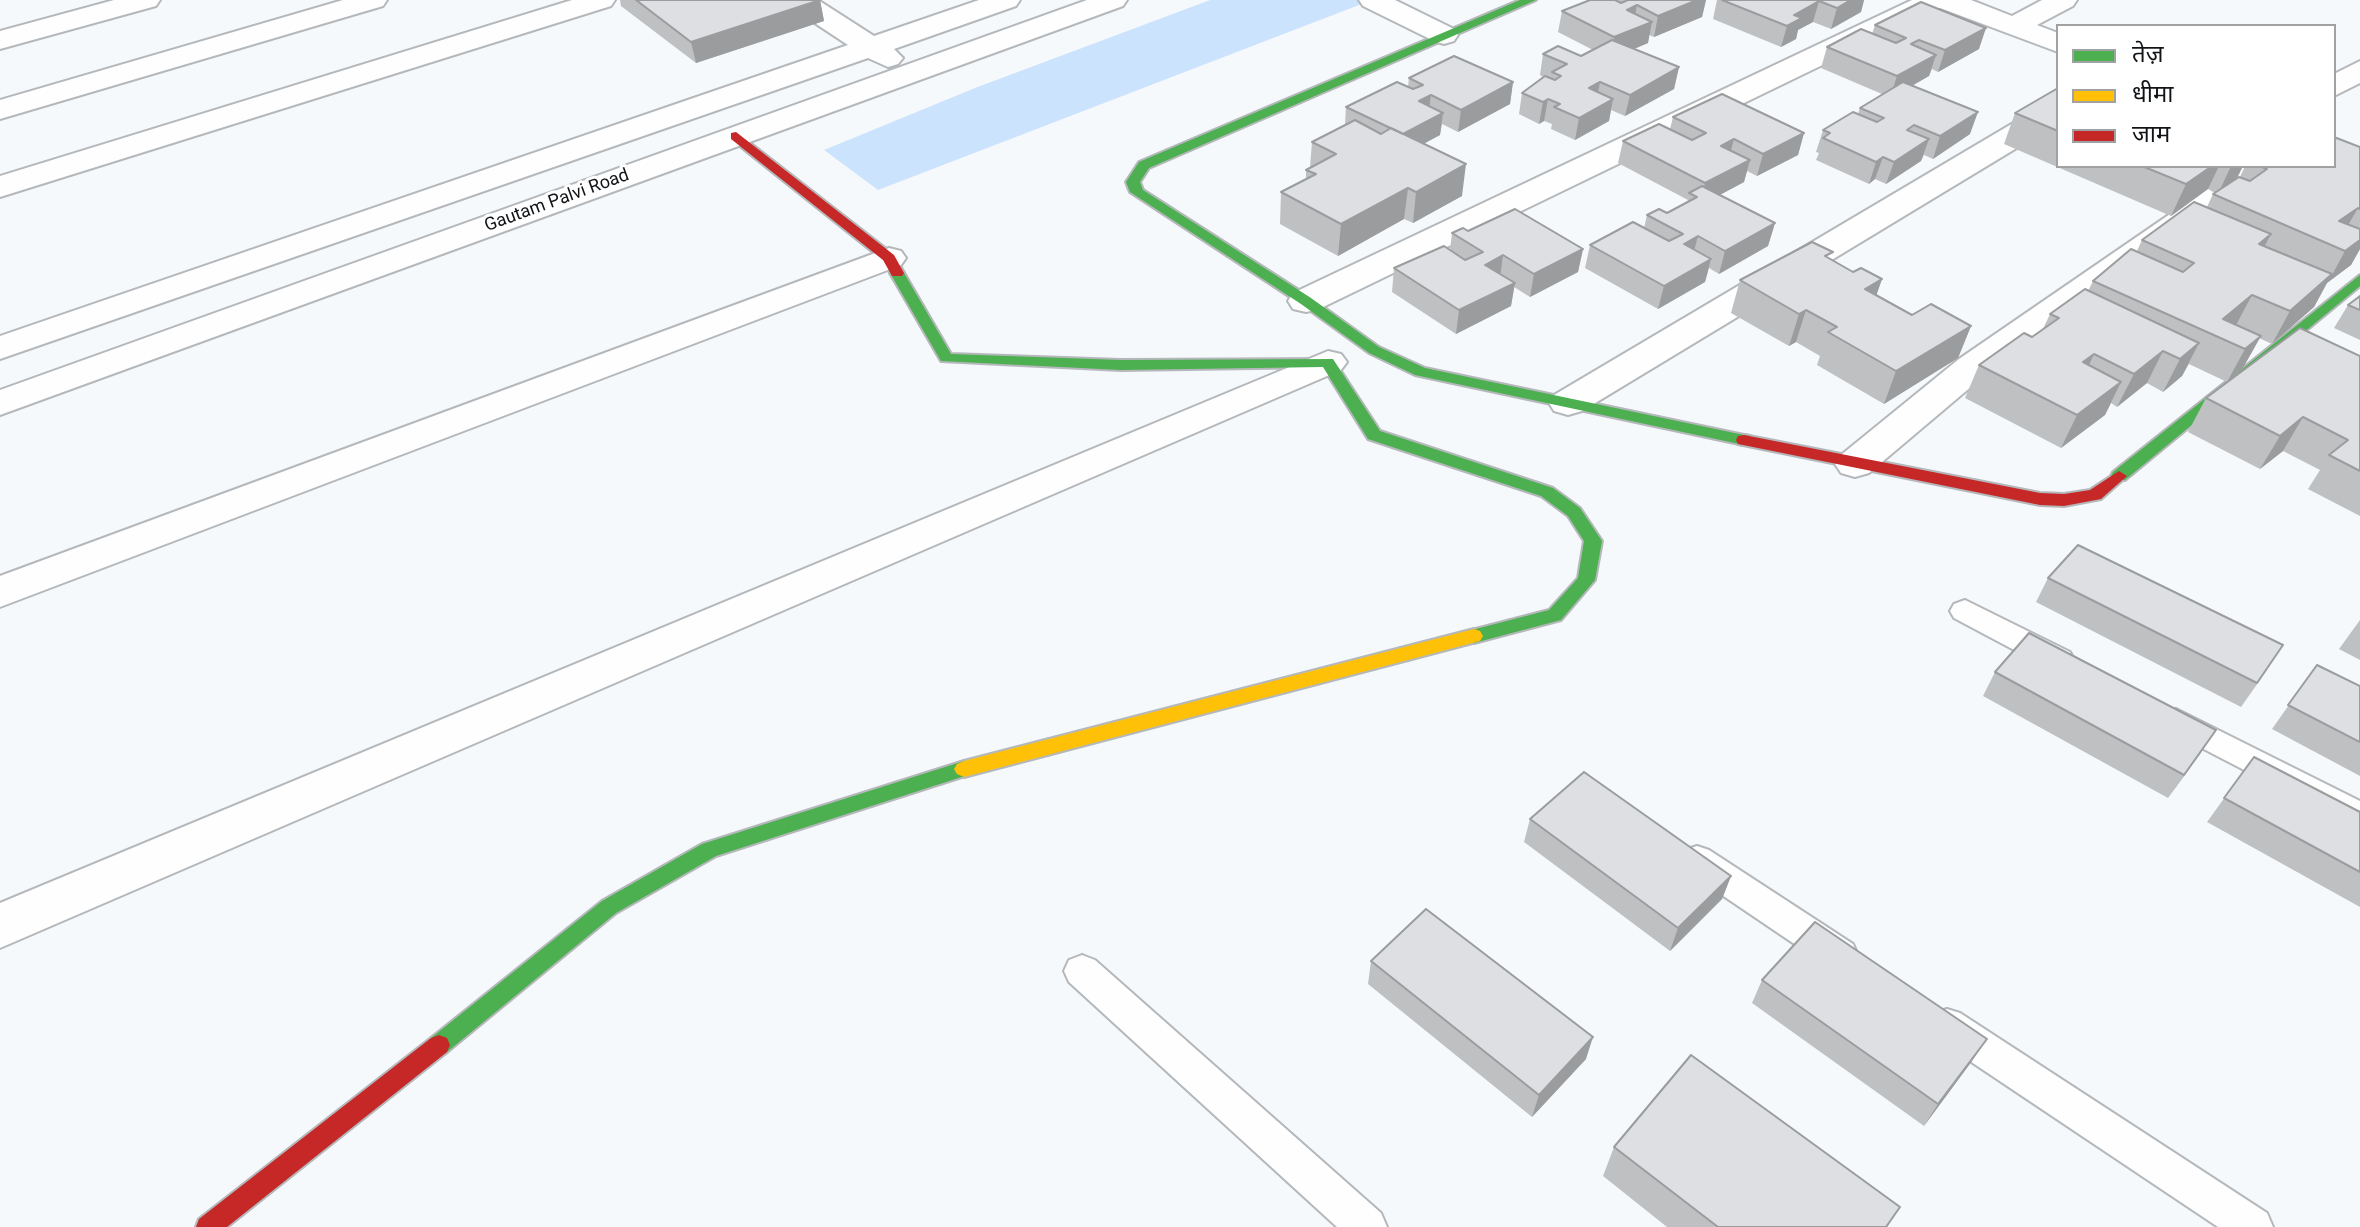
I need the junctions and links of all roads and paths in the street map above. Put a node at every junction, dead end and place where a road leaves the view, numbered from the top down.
1 (146, 0) edge
2 (373, 0) edge
3 (601, 0) edge
4 (799, 0) edge
5 (1006, 0) edge
6 (1113, 0) edge
7 (1438, 0) edge
8 (1530, 0) edge
9 (1934, 0) edge
10 (1946, 0) edge
11 (2063, 0) edge
12 (1386, 7) edge
13 (2014, 26) junction
14 (1444, 35) junction
15 (0, 40) edge
16 (2056, 42) edge
17 (871, 47) junction
18 (2360, 70) edge
19 (910, 73) junction
20 (2336, 86) edge
21 (0, 110) edge
22 (2056, 111) edge
23 (736, 136) junction
24 (2258, 168) edge
25 (0, 187) edge
26 (889, 258) junction
27 (2360, 279) edge
28 (1306, 301) junction
29 (0, 348) edge
30 (1328, 362) junction
31 (0, 403) edge
32 (1568, 403) junction
33 (1855, 464) junction
34 (0, 592) edge
35 (1965, 611) dead end
36 (2092, 677) edge
37 (2148, 707) edge
38 (2360, 817) edge
39 (1674, 845) edge
40 (0, 926) edge
41 (1082, 971) dead end
42 (1871, 975) edge
43 (1924, 1010) edge
44 (208, 1227) edge
45 (1367, 1227) edge
46 (2253, 1227) edge

1 - 15 street
2 - 21 street
3 - 25 street
4 - 17 street
5 - 17 street, Gautam Palvi Road
6 - 19 street, Gautam Palvi Road
7 - 12 street
8 - 14 street
9 - 28 street
10 - 13 street
11 - 13 street
12 - 14 street
13 - 16 street
14 - 28 street
17 - 19 street
17 - 29 street, Gautam Palvi Road
18 - 20 street
19 - 23 street, Gautam Palvi Road
22 - 32 street
23 - 26 street
23 - 31 street, Gautam Palvi Road
24 - 33 street
26 - 30 street
26 - 34 street
27 - 33 street
28 - 32 street
30 - 40 street
30 - 44 street
32 - 33 street
35 - 36 lane
37 - 38 lane
39 - 42 lane
41 - 45 lane
43 - 46 lane

